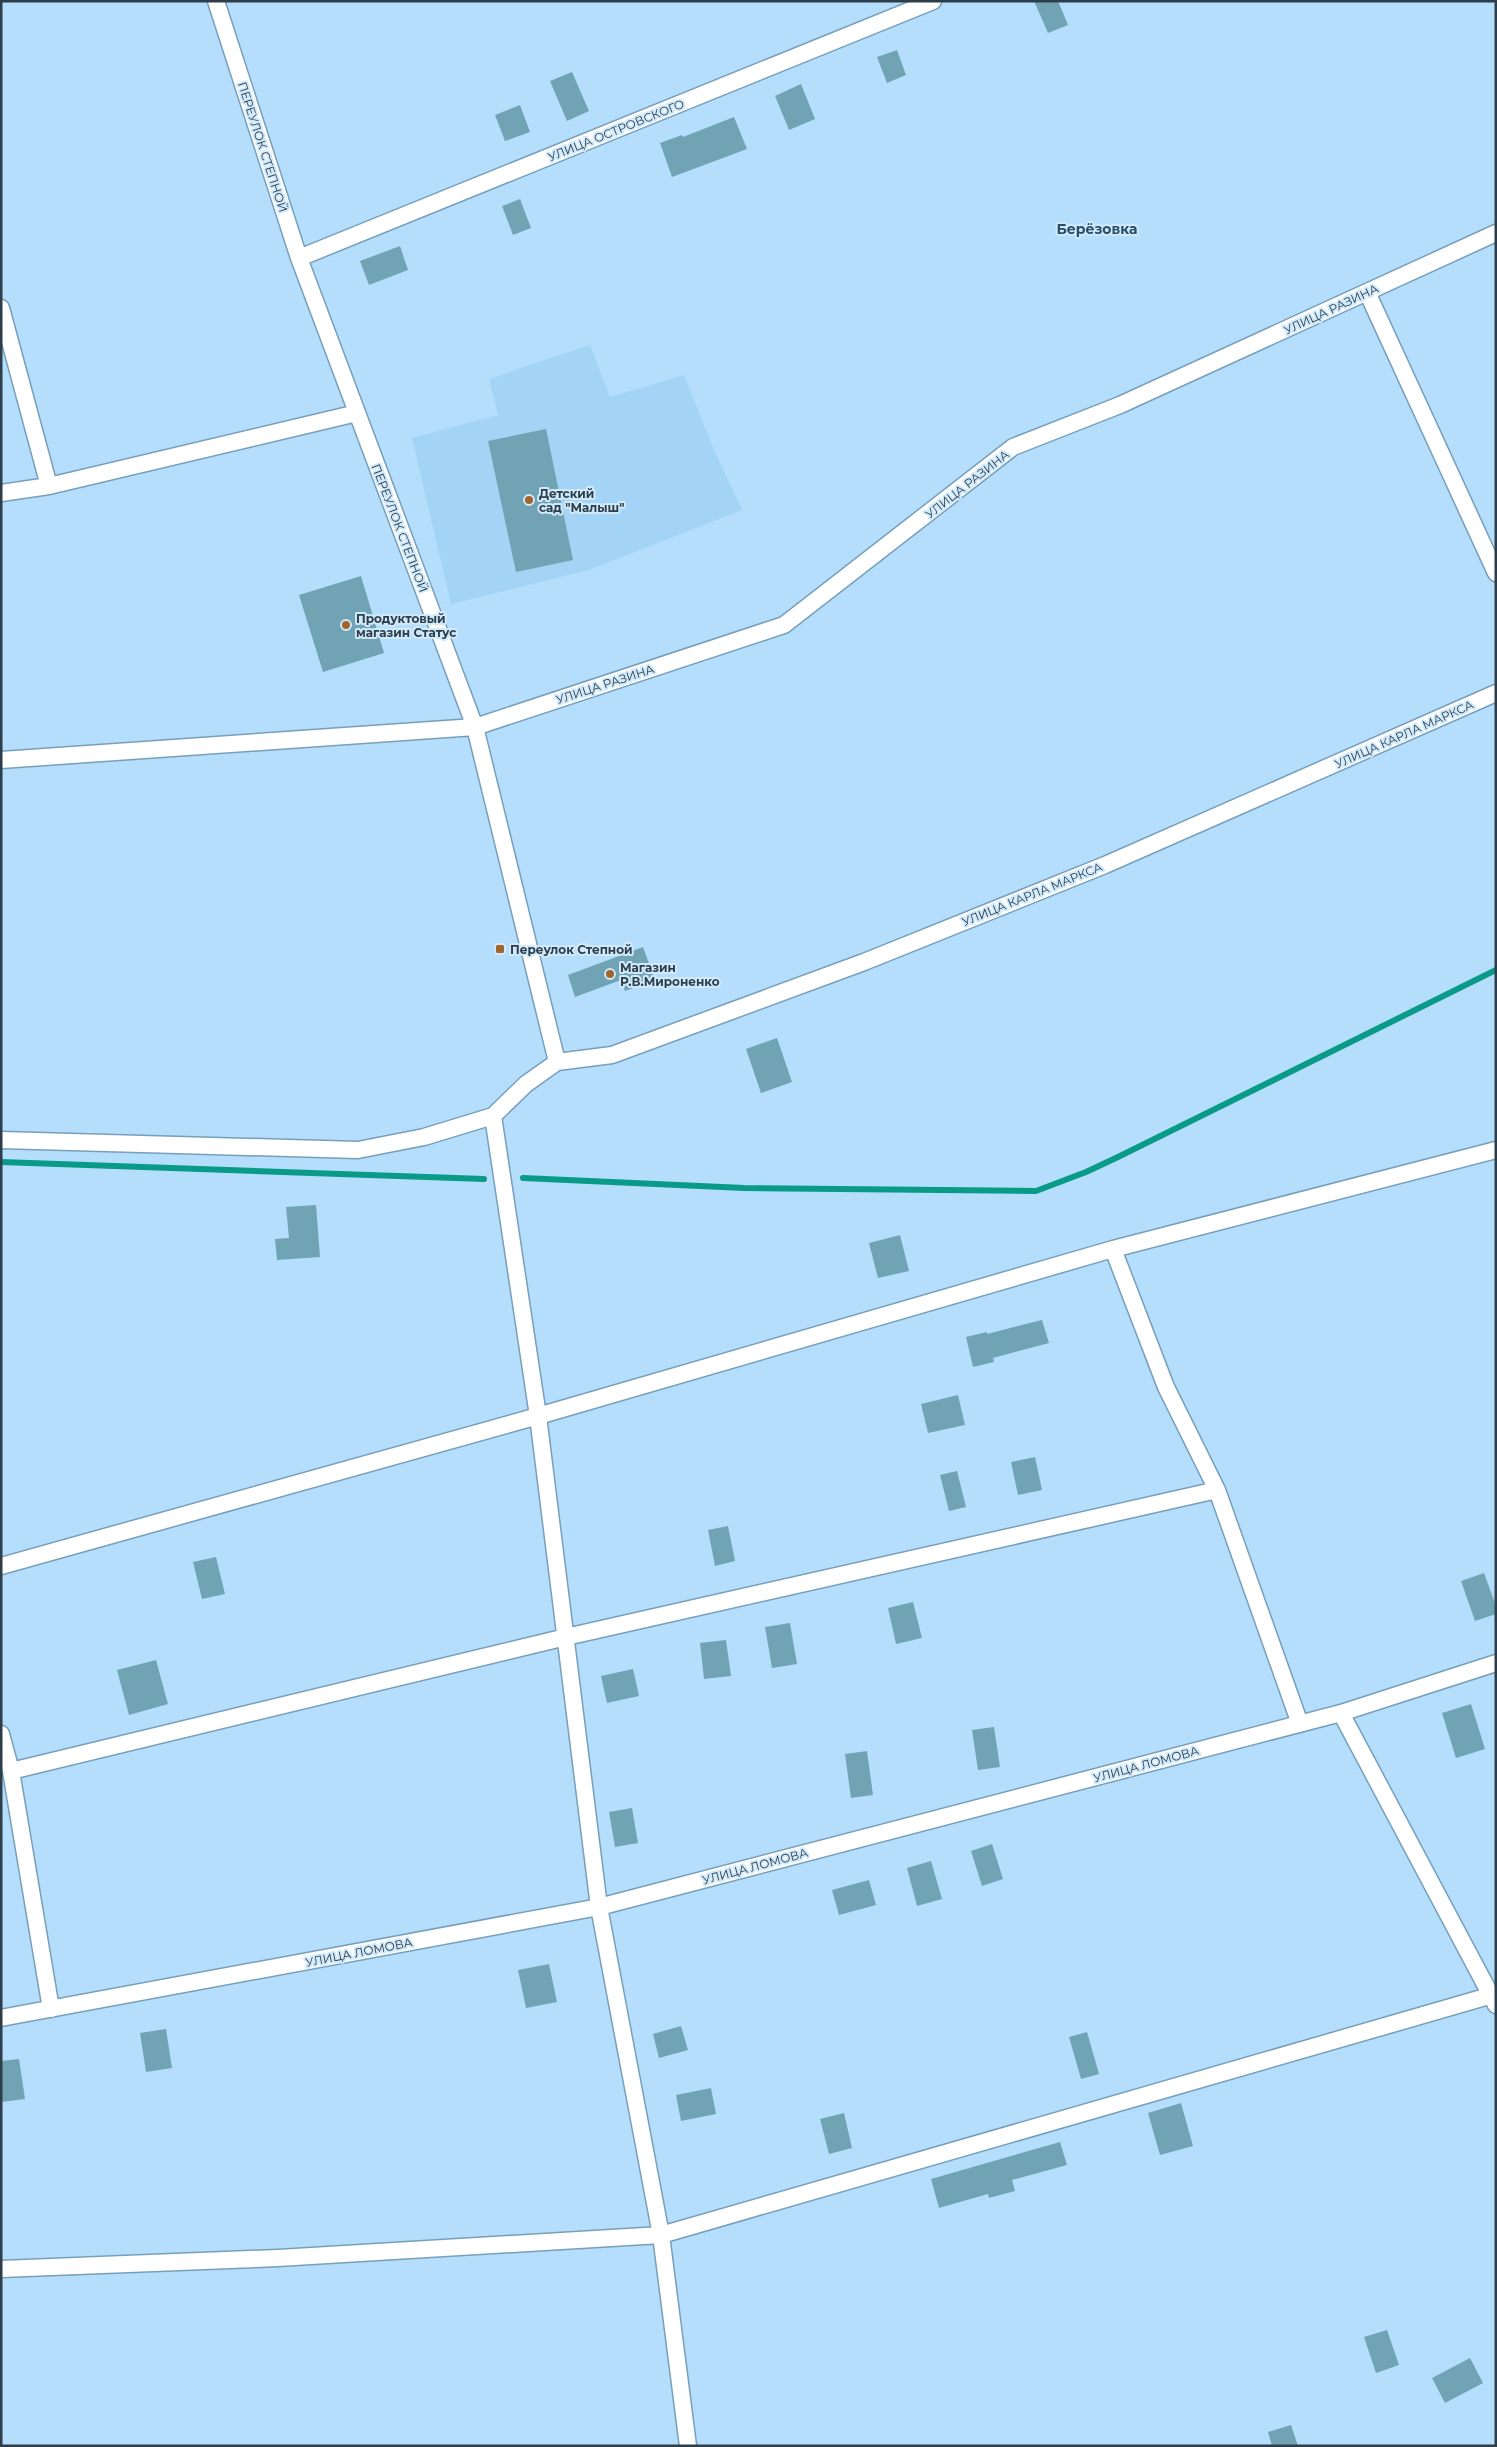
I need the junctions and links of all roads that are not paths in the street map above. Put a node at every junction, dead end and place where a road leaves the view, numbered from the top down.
1 (933, 1) edge
2 (221, 3) edge
3 (1496, 233) edge
4 (299, 258) junction
5 (1367, 292) junction
6 (1, 308) edge
7 (357, 413) junction
8 (49, 486) junction
9 (1, 493) edge
10 (1496, 573) edge
11 (1496, 693) edge
12 (475, 727) junction
13 (1, 760) edge
14 (557, 1062) junction
15 (493, 1116) junction
16 (1, 1140) edge
17 (1496, 1150) edge
18 (1113, 1249) junction
19 (538, 1416) junction
20 (1217, 1490) junction
21 (1, 1566) edge
22 (566, 1637) junction
23 (1496, 1663) edge
24 (1341, 1713) junction
25 (1300, 1724) junction
26 (1, 1734) edge
27 (11, 1771) junction
28 (599, 1907) junction
29 (1494, 1998) edge
30 (51, 2009) junction
31 (1, 2018) edge
32 (661, 2235) junction
33 (1, 2269) edge
34 (688, 2446) edge

1 - 4 street, УЛИЦА ОСТРОВСКОГО
2 - 4 street, ПЕРЕУЛОК СТЕПНОЙ
3 - 5 street, УЛИЦА РАЗИНА
4 - 7 street, ПЕРЕУЛОК СТЕПНОЙ
5 - 10 street
5 - 12 street, УЛИЦА РАЗИНА
6 - 8 street
7 - 8 street
7 - 12 street, ПЕРЕУЛОК СТЕПНОЙ
8 - 9 street
11 - 14 street, УЛИЦА КАРЛА МАРКСА
12 - 13 street, УЛИЦА РАЗИНА
12 - 14 street, ПЕРЕУЛОК СТЕПНОЙ
14 - 15 street
15 - 16 street
15 - 19 street
17 - 18 street
18 - 19 street
18 - 20 street
19 - 21 street
19 - 22 street
20 - 22 street
20 - 25 street
22 - 27 street
22 - 28 street
23 - 24 street, УЛИЦА ЛОМОВА
24 - 25 street, УЛИЦА ЛОМОВА
24 - 29 street
25 - 28 street, УЛИЦА ЛОМОВА
26 - 27 street
27 - 30 street
28 - 30 street, УЛИЦА ЛОМОВА
28 - 32 street
29 - 32 street
30 - 31 street, УЛИЦА ЛОМОВА
32 - 33 street
32 - 34 street

